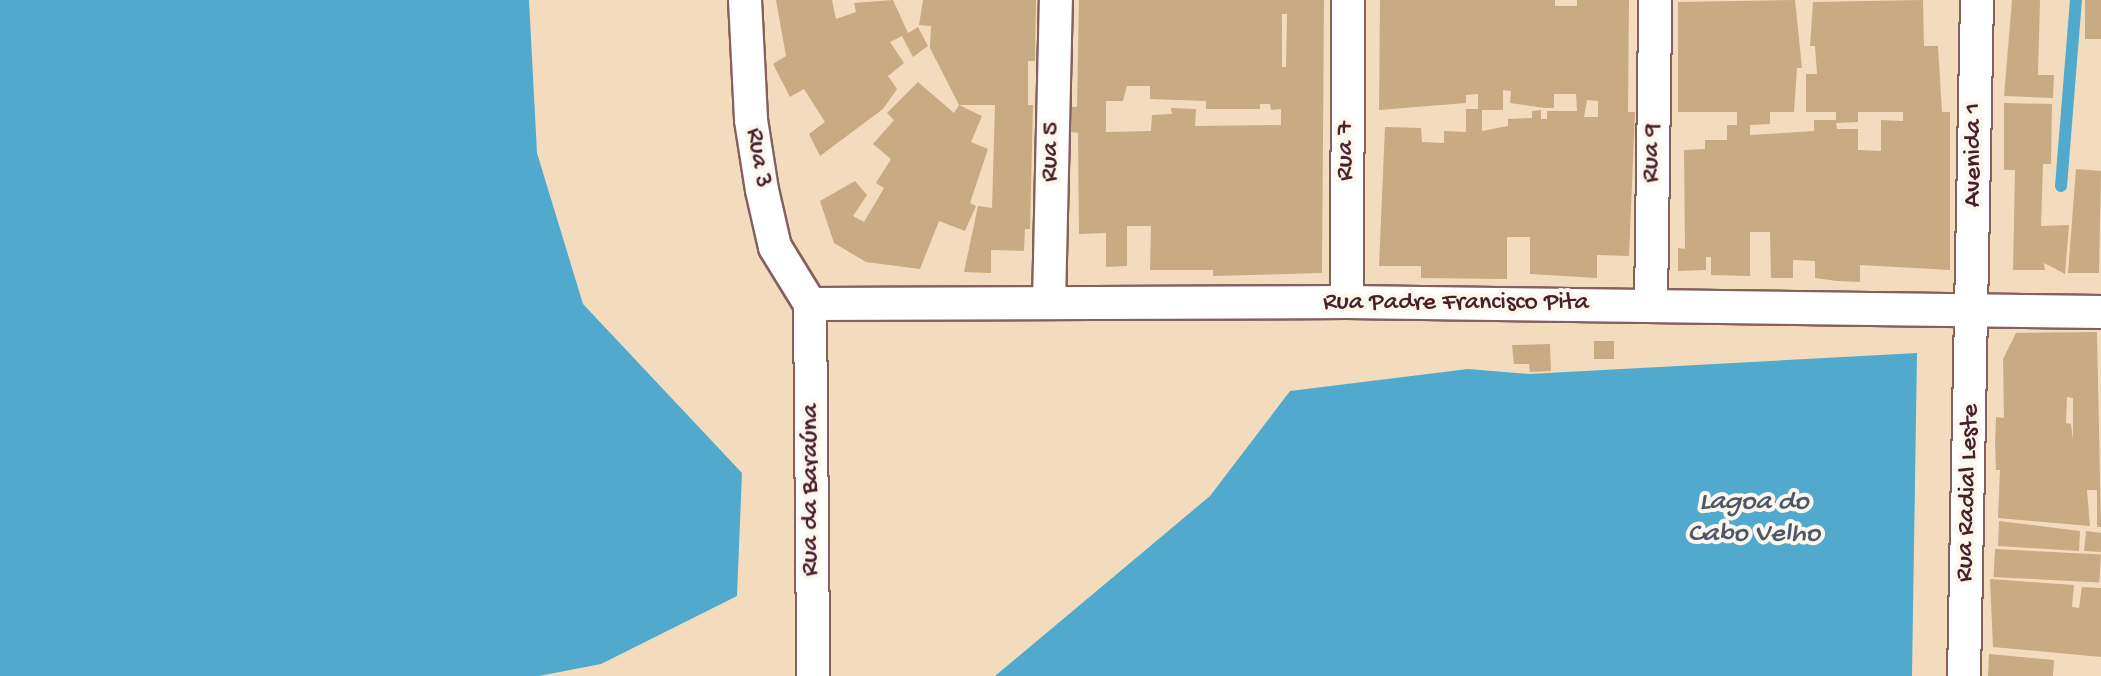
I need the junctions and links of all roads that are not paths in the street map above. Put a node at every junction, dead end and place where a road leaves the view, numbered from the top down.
1 (745, 0) edge
2 (1056, 0) edge
3 (1348, 0) edge
4 (1655, 0) edge
5 (1977, 0) edge
6 (1347, 302) junction
7 (1049, 303) junction
8 (810, 304) junction
9 (1651, 305) junction
10 (1974, 310) junction
11 (2101, 312) edge
12 (813, 676) edge
13 (1964, 676) edge

1 - 8 street, Rua 3
2 - 7 street, Rua 5
3 - 6 street, Rua 7
4 - 9 street, Rua 9
5 - 10 street, Avenida 1
6 - 7 street, Rua Padre Francisco Pita
6 - 9 street, Rua Padre Francisco Pita
7 - 8 street, Rua Padre Francisco Pita
8 - 12 street, Rua da Baraúna
9 - 10 street, Rua Padre Francisco Pita
10 - 11 street, Rua Padre Francisco Pita
10 - 13 street, Rua Radial Leste

